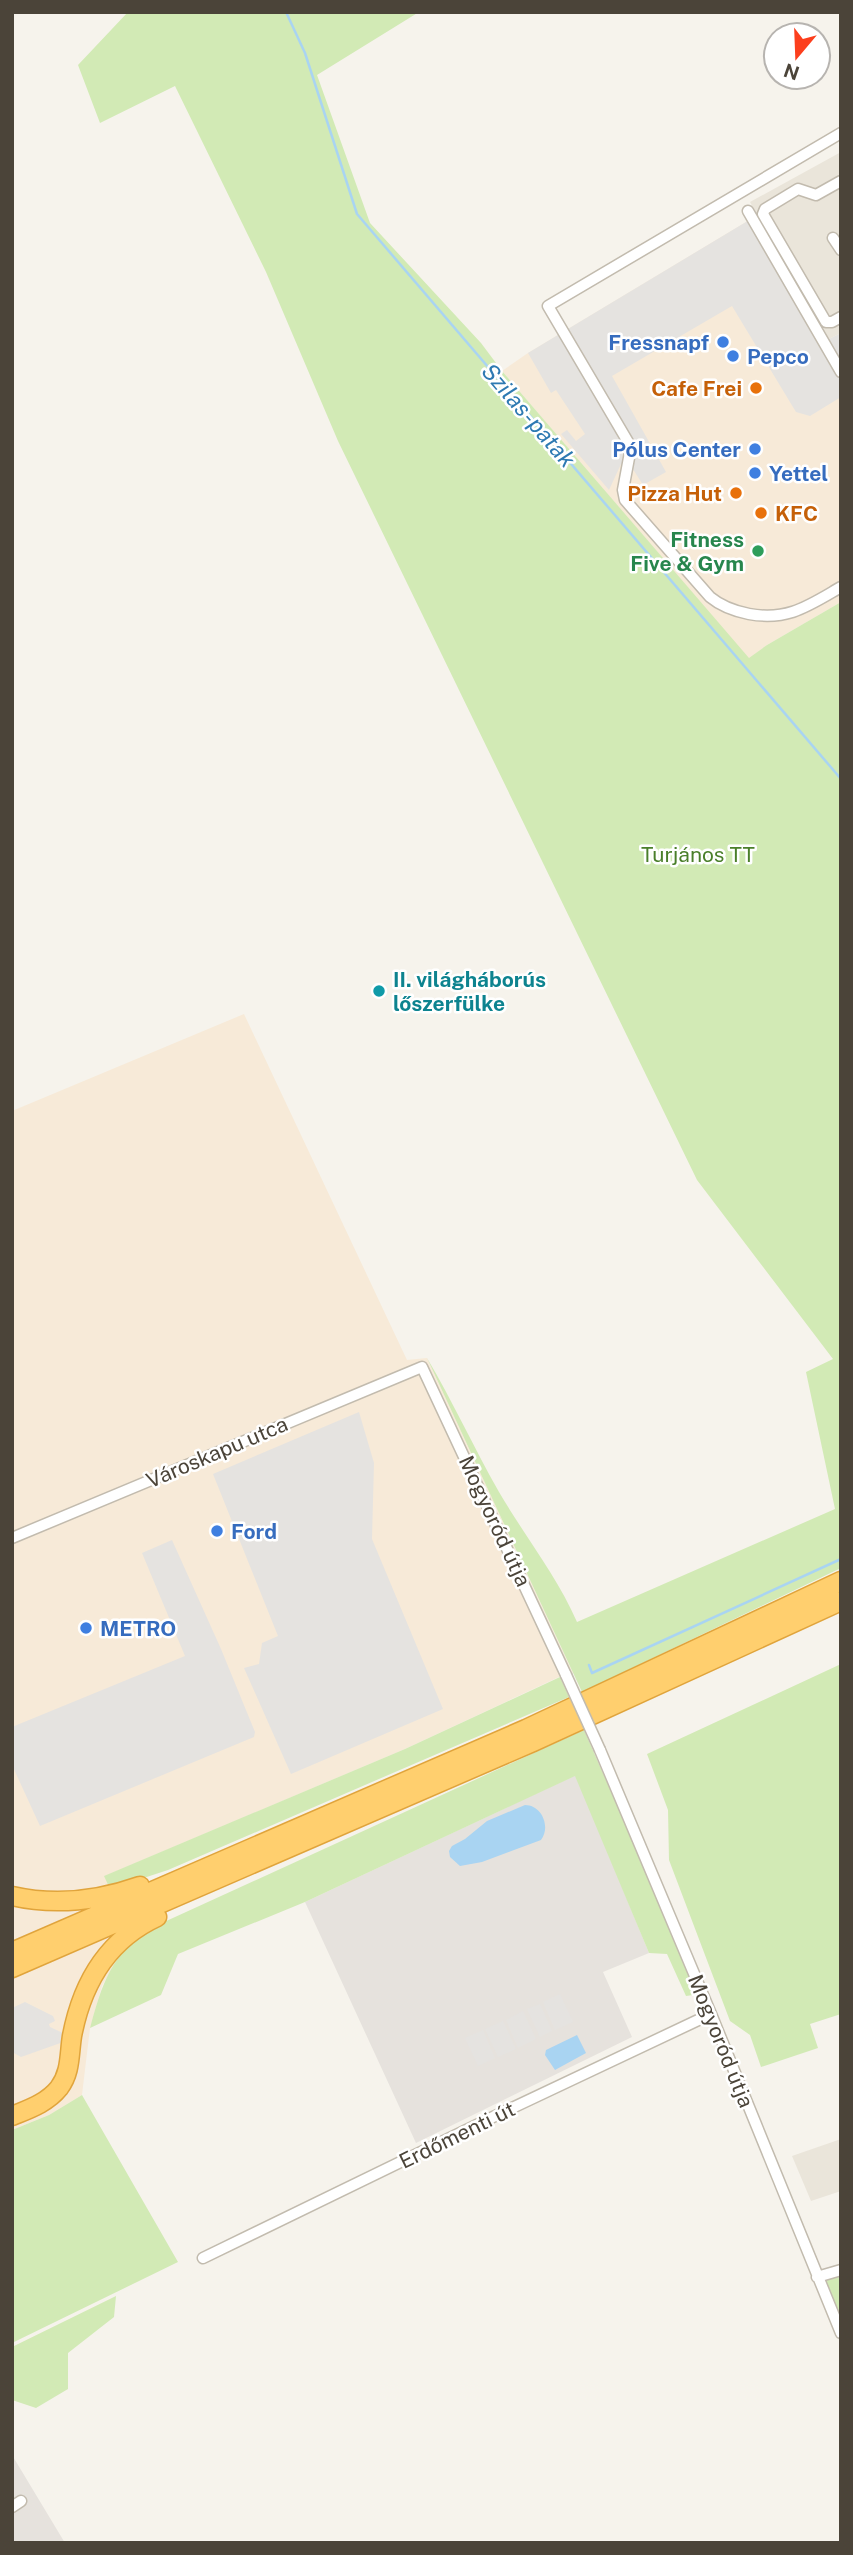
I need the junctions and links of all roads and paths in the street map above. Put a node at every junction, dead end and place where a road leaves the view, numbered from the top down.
1 (841, 133) edge
2 (841, 181) edge
3 (748, 211) dead end
4 (834, 237) edge
5 (841, 250) edge
6 (841, 317) edge
7 (841, 372) edge
8 (841, 587) edge
9 (422, 1367) joint
10 (12, 1538) edge
11 (841, 1581) edge
12 (841, 1601) edge
13 (247, 1859) junction
14 (12, 1896) edge
15 (12, 1952) edge
16 (12, 1968) edge
17 (711, 2014) junction
18 (12, 2116) edge
19 (203, 2258) dead end
20 (841, 2270) edge
21 (817, 2277) junction
22 (841, 2333) edge

1 - 8 street
2 - 6 street
3 - 7 street
4 - 5 street
9 - 10 street, Városkapu utca
9 - 17 street, Mogyoród útja, bridge
11 - 13 highway
12 - 13 highway
13 - 14 highway
13 - 15 highway
13 - 16 highway
13 - 18 highway
17 - 19 street, Erdőmenti út
17 - 21 street, Mogyoród útja
20 - 21 street
21 - 22 street, Mogyoród útja

